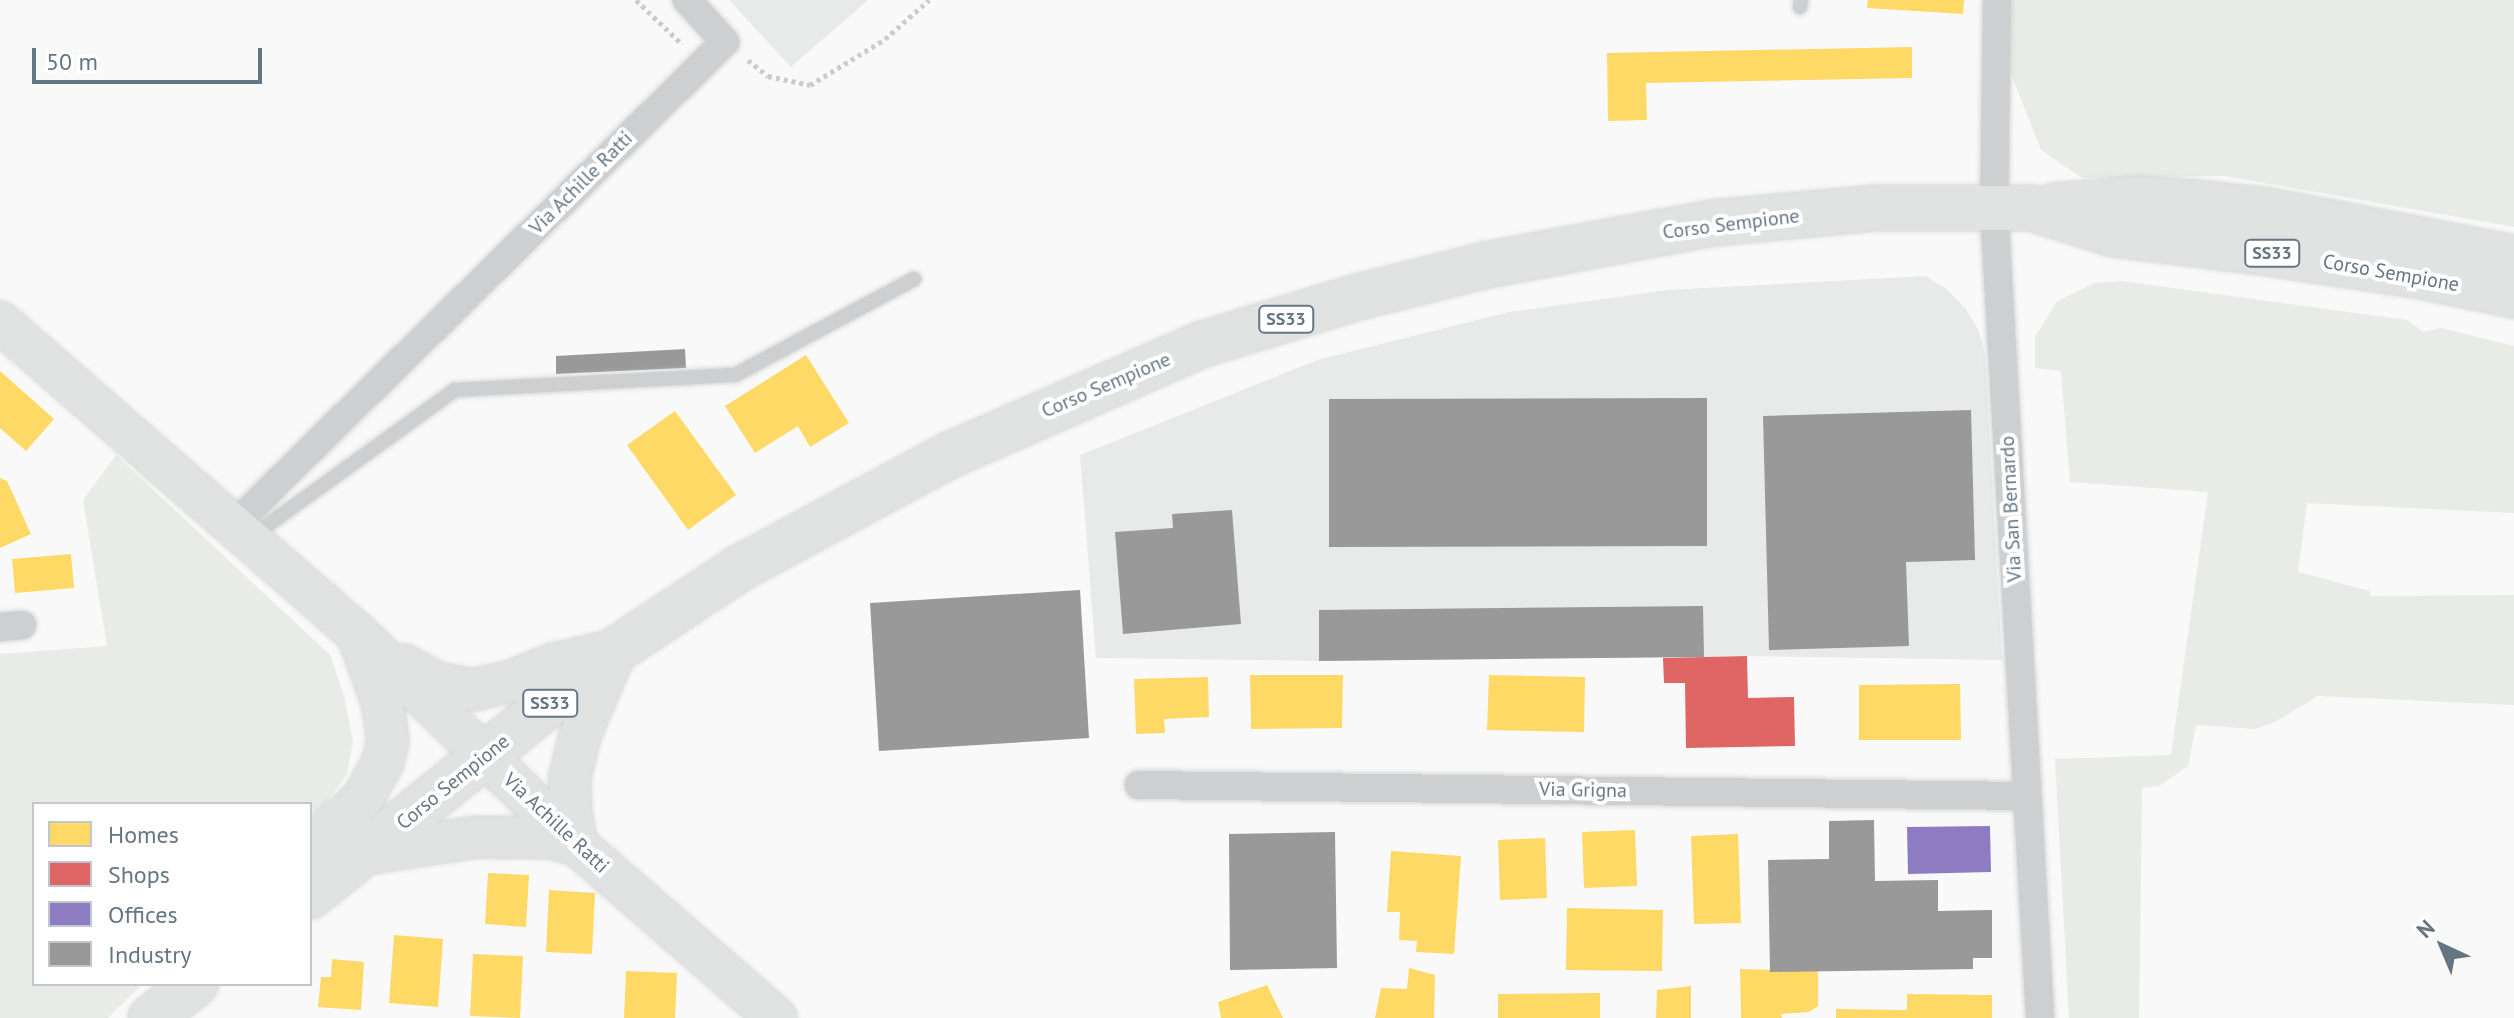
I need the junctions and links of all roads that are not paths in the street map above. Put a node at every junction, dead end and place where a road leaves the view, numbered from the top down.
1 (687, 0) edge
2 (1997, 0) edge
3 (2013, 208) junction
4 (2514, 258) edge
5 (914, 279) dead end
6 (2514, 295) edge
7 (0, 322) edge
8 (240, 533) junction
9 (357, 633) junction
10 (616, 650) junction
11 (485, 757) junction
12 (1139, 785) dead end
13 (2027, 796) junction
14 (577, 845) junction
15 (312, 846) edge
16 (364, 854) junction
17 (312, 894) edge
18 (191, 986) edge
19 (151, 1018) edge
20 (776, 1018) edge
21 (2040, 1018) edge

1 - 8 street, Via Achille Ratti
2 - 3 street, Via San Bernardo
3 - 4 main road, Corso Sempione / SS33
3 - 6 main road, Corso Sempione / SS33
3 - 10 main road, Corso Sempione / SS33
3 - 13 street, Via San Bernardo
5 - 8 lane
7 - 8 street, Via Achille Ratti
8 - 9 street, Via Achille Ratti
9 - 10 street
9 - 11 street, Via Achille Ratti
9 - 15 street
10 - 11 main road, Corso Sempione / SS33
10 - 14 street
11 - 14 street, Via Achille Ratti
11 - 16 main road, Corso Sempione / SS33
12 - 13 street, Via Grigna
13 - 21 street, Via San Bernardo
14 - 16 street
14 - 20 street, Via Achille Ratti
16 - 17 main road, Corso Sempione / SS33
18 - 19 main road

